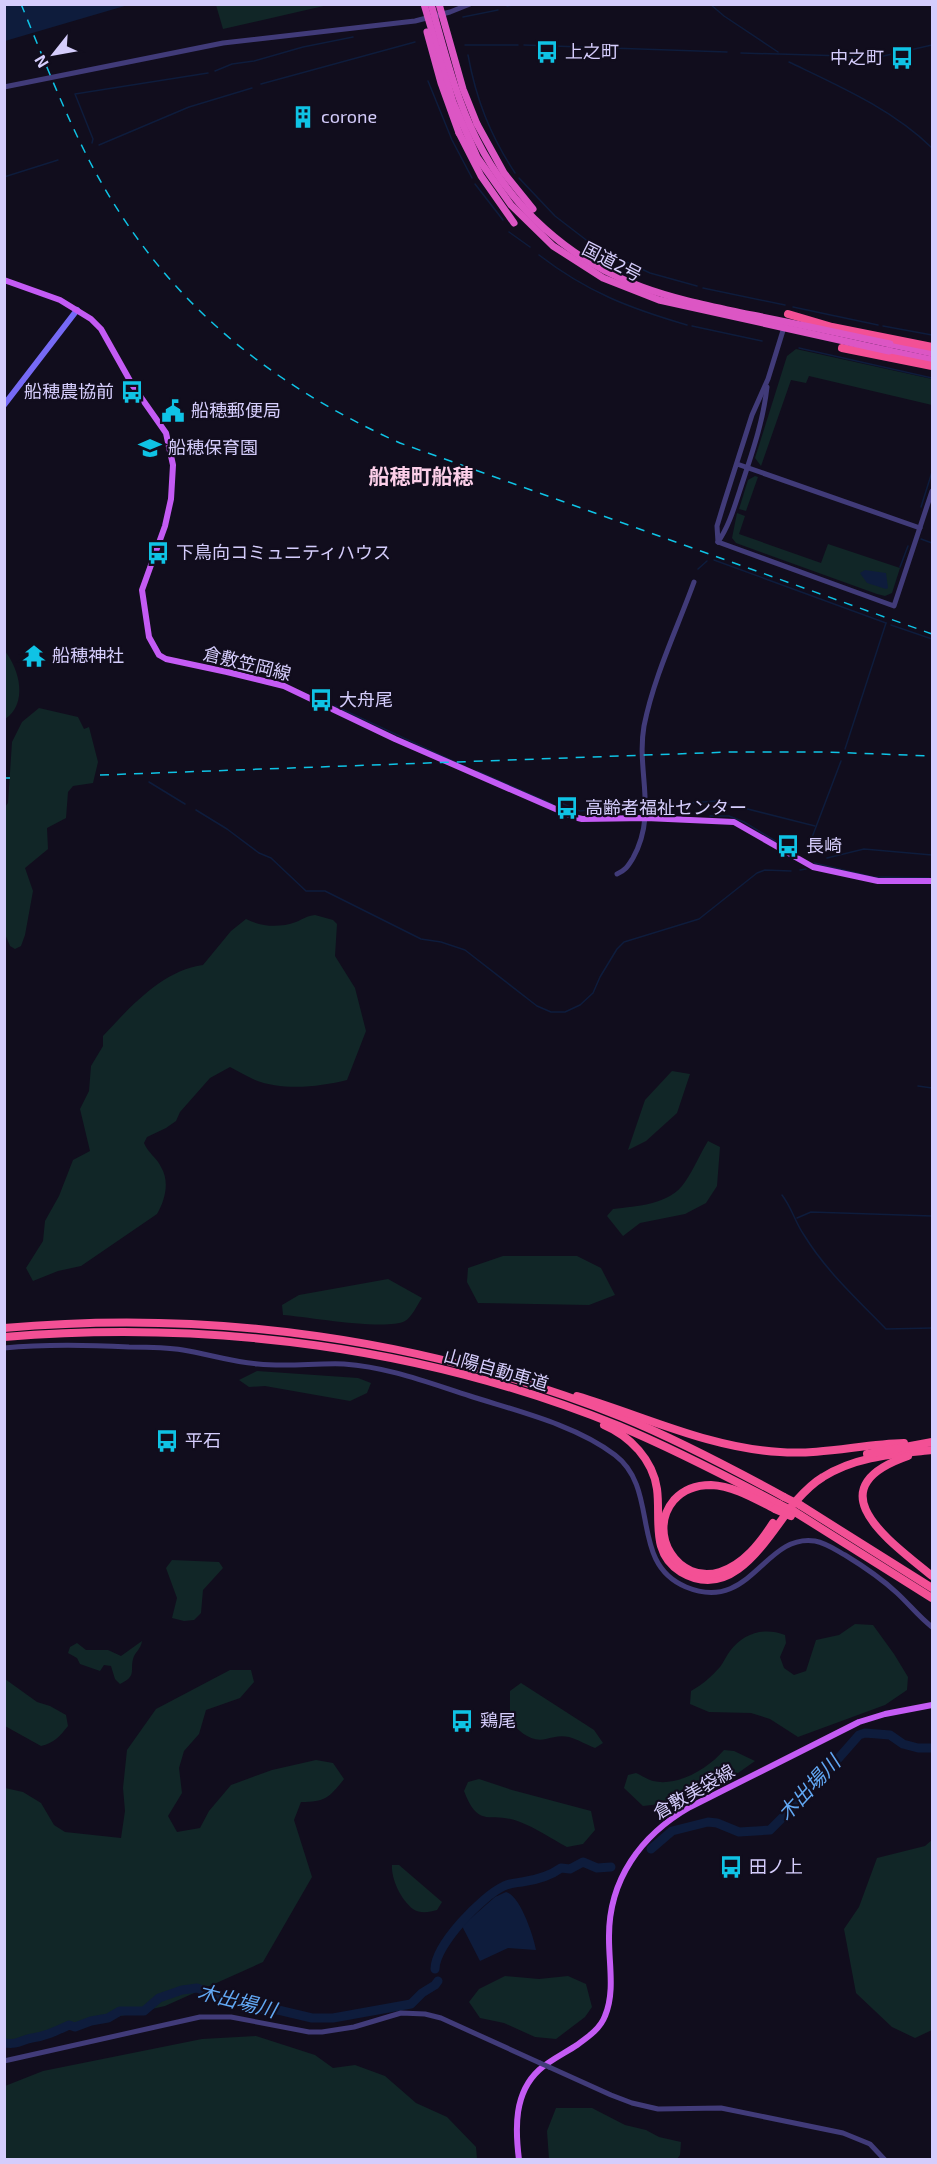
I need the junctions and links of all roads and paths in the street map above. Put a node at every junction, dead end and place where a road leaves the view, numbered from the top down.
1 (422, 4) edge
2 (431, 4) edge
3 (439, 4) edge
4 (470, 4) edge
5 (4, 87) edge
6 (533, 209) dead end
7 (514, 223) dead end
8 (4, 280) edge
9 (77, 310) junction
10 (788, 314) joint
11 (890, 347) junction
12 (933, 347) edge
13 (842, 348) dead end
14 (933, 353) edge
15 (933, 360) edge
16 (933, 366) edge
17 (768, 379) junction
18 (4, 405) edge
19 (737, 464) junction
20 (747, 468) junction
21 (932, 496) edge
22 (920, 528) junction
23 (718, 542) junction
24 (694, 582) dead end
25 (646, 818) junction
26 (617, 874) dead end
27 (933, 881) edge
28 (4, 1328) edge
29 (4, 1337) edge
30 (4, 1348) edge
31 (503, 1377) junction
32 (571, 1408) junction
33 (932, 1446) edge
34 (780, 1503) junction
35 (795, 1511) junction
36 (933, 1576) edge
37 (933, 1588) edge
38 (933, 1598) edge
39 (933, 1627) edge
40 (933, 1705) edge
41 (4, 2061) edge
42 (519, 2160) edge
43 (885, 2160) edge

1 - 7 highway, bridge
1 - 11 highway, 国道2号, bridge
2 - 11 highway, 国道2号, bridge
3 - 6 highway, bridge
4 - 5 street
8 - 9 main road, 倉敷笠岡線
9 - 18 main road
9 - 25 main road, 倉敷笠岡線
10 - 12 highway
10 - 17 street
11 - 14 highway, 国道2号
11 - 15 highway, 国道2号
13 - 16 highway
17 - 19 street
17 - 20 street
19 - 20 street
19 - 23 street
20 - 22 street
20 - 23 street
21 - 22 street
22 - 23 street
24 - 25 street
25 - 26 street
25 - 27 main road, 倉敷笠岡線
28 - 31 highway, 山陽自動車道
29 - 32 highway, 山陽自動車道
30 - 39 street
31 - 33 highway
31 - 34 highway, 山陽自動車道
32 - 33 highway
32 - 34 highway, 山陽自動車道
33 - 34 highway
33 - 36 highway
34 - 35 highway, bridge
34 - 35 highway, 山陽自動車道, bridge
35 - 37 highway, 山陽自動車道
35 - 38 highway
40 - 42 main road, 倉敷美袋線
41 - 43 street, bridge

